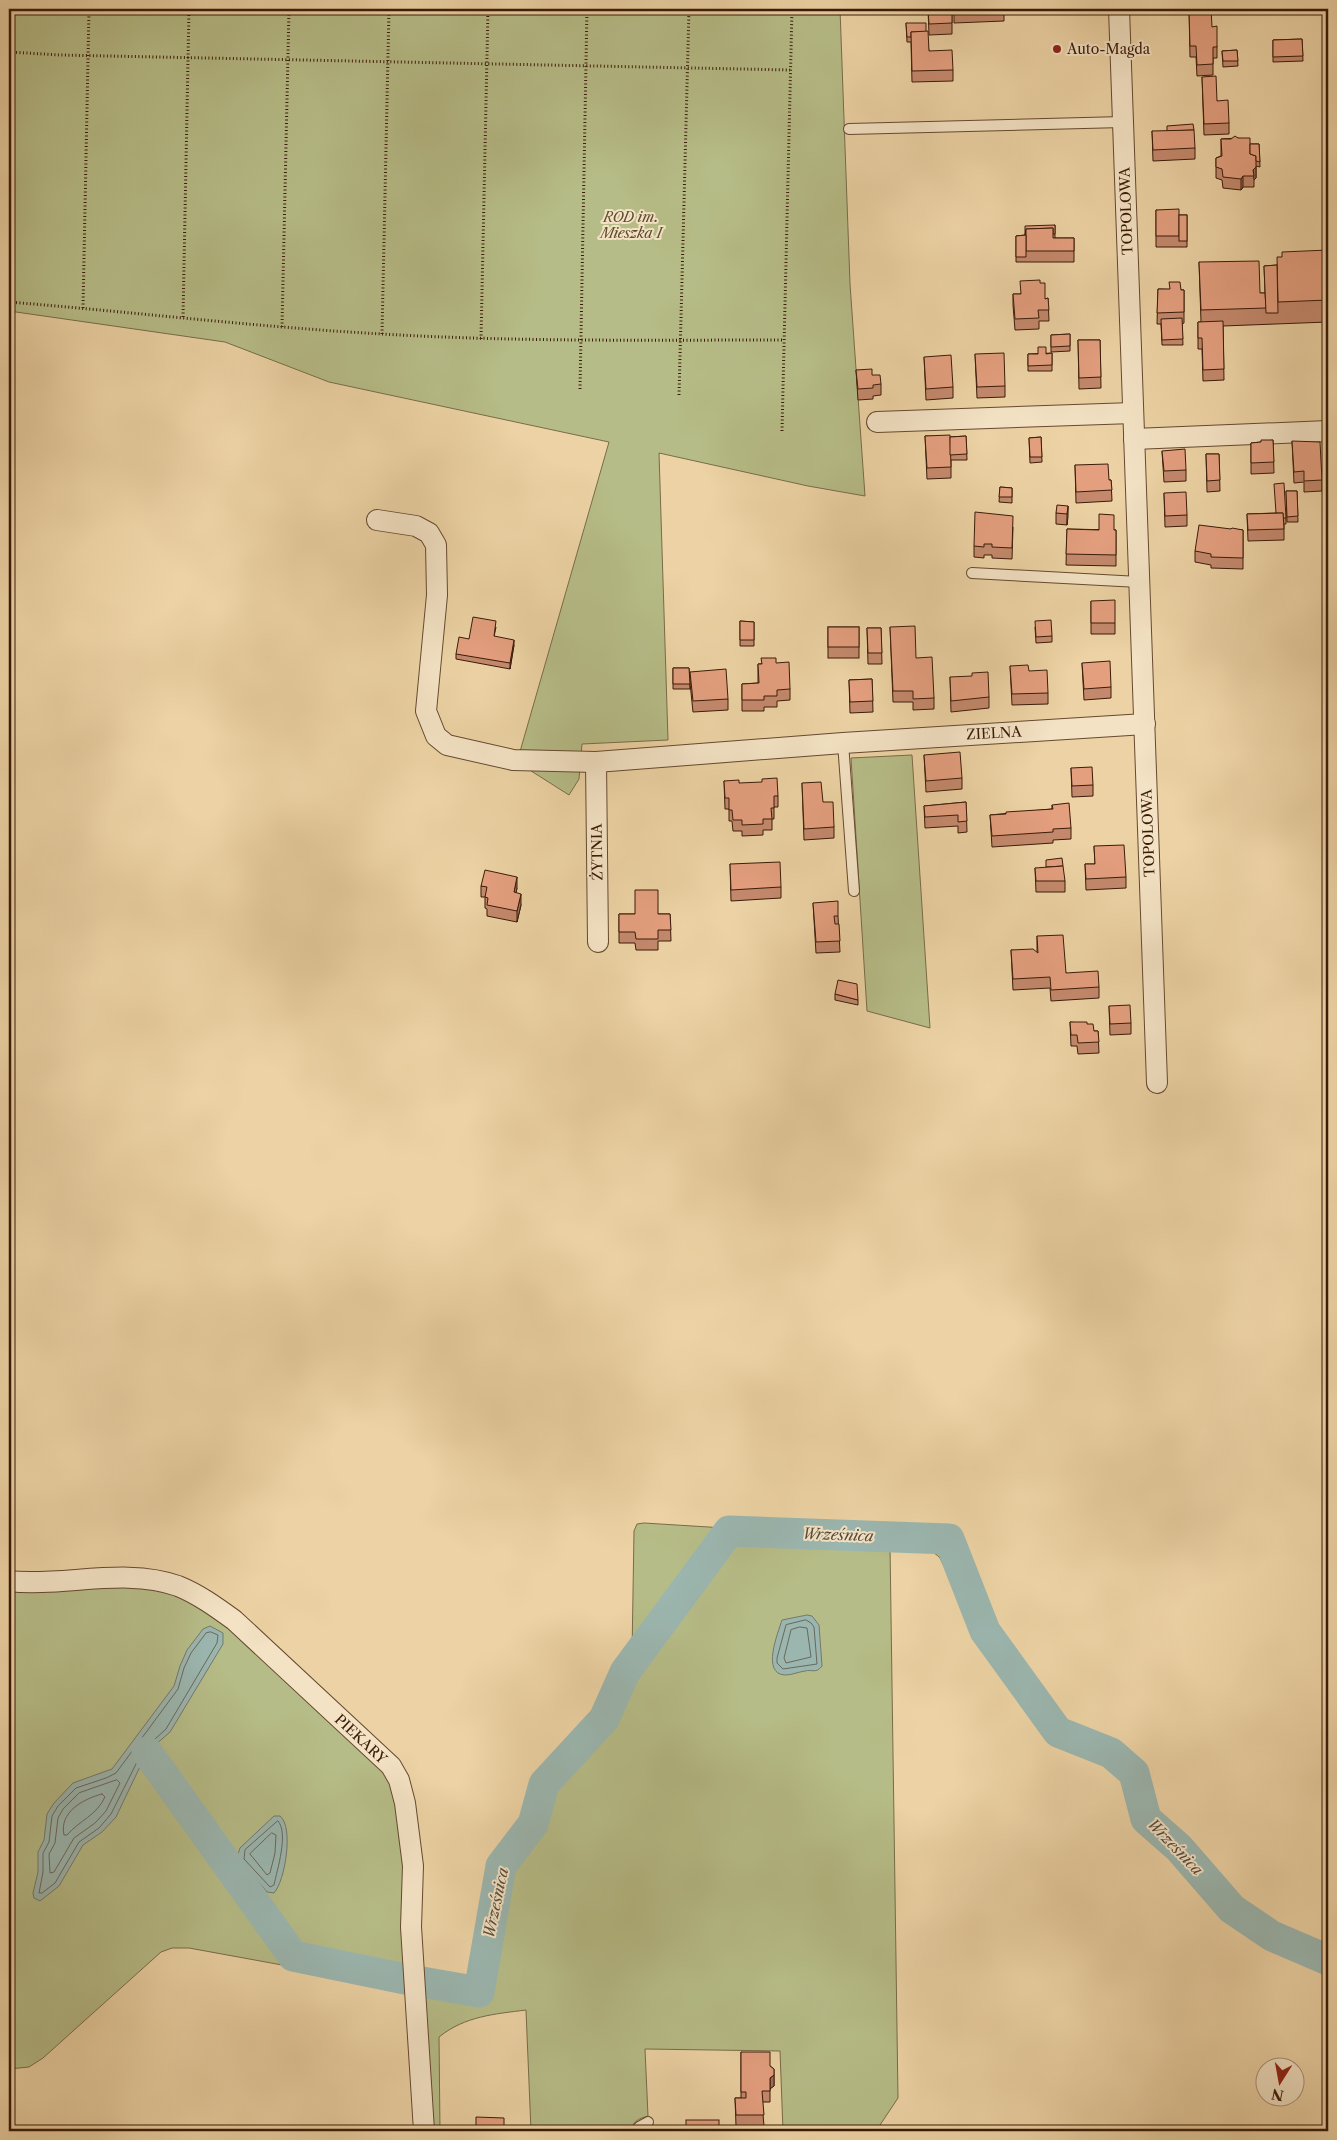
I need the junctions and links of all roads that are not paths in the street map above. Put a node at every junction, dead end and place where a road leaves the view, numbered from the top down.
1 (1119, 9) edge
2 (1123, 122) junction
3 (850, 129) dead end
4 (1133, 413) junction
5 (877, 422) dead end
6 (1328, 431) edge
7 (1134, 439) junction
8 (377, 520) dead end
9 (972, 573) dead end
10 (1140, 582) junction
11 (1144, 724) junction
12 (843, 743) junction
13 (596, 762) junction
14 (854, 892) dead end
15 (598, 942) dead end
16 (1156, 1083) dead end
17 (9, 1581) edge
18 (648, 2122) dead end
19 (424, 2131) edge
20 (636, 2131) edge

1 - 2 street, TOPOLOWA
2 - 3 lane
2 - 4 street, TOPOLOWA
4 - 5 street
4 - 7 street, TOPOLOWA
6 - 7 street
7 - 10 street, TOPOLOWA
8 - 13 street, ZIELNA
9 - 10 lane
10 - 11 street, TOPOLOWA
11 - 12 street, ZIELNA
11 - 16 street, TOPOLOWA
12 - 13 street, ZIELNA
12 - 14 lane
13 - 15 street, ŻYTNIA
17 - 19 street, PIEKARY
18 - 20 lane

